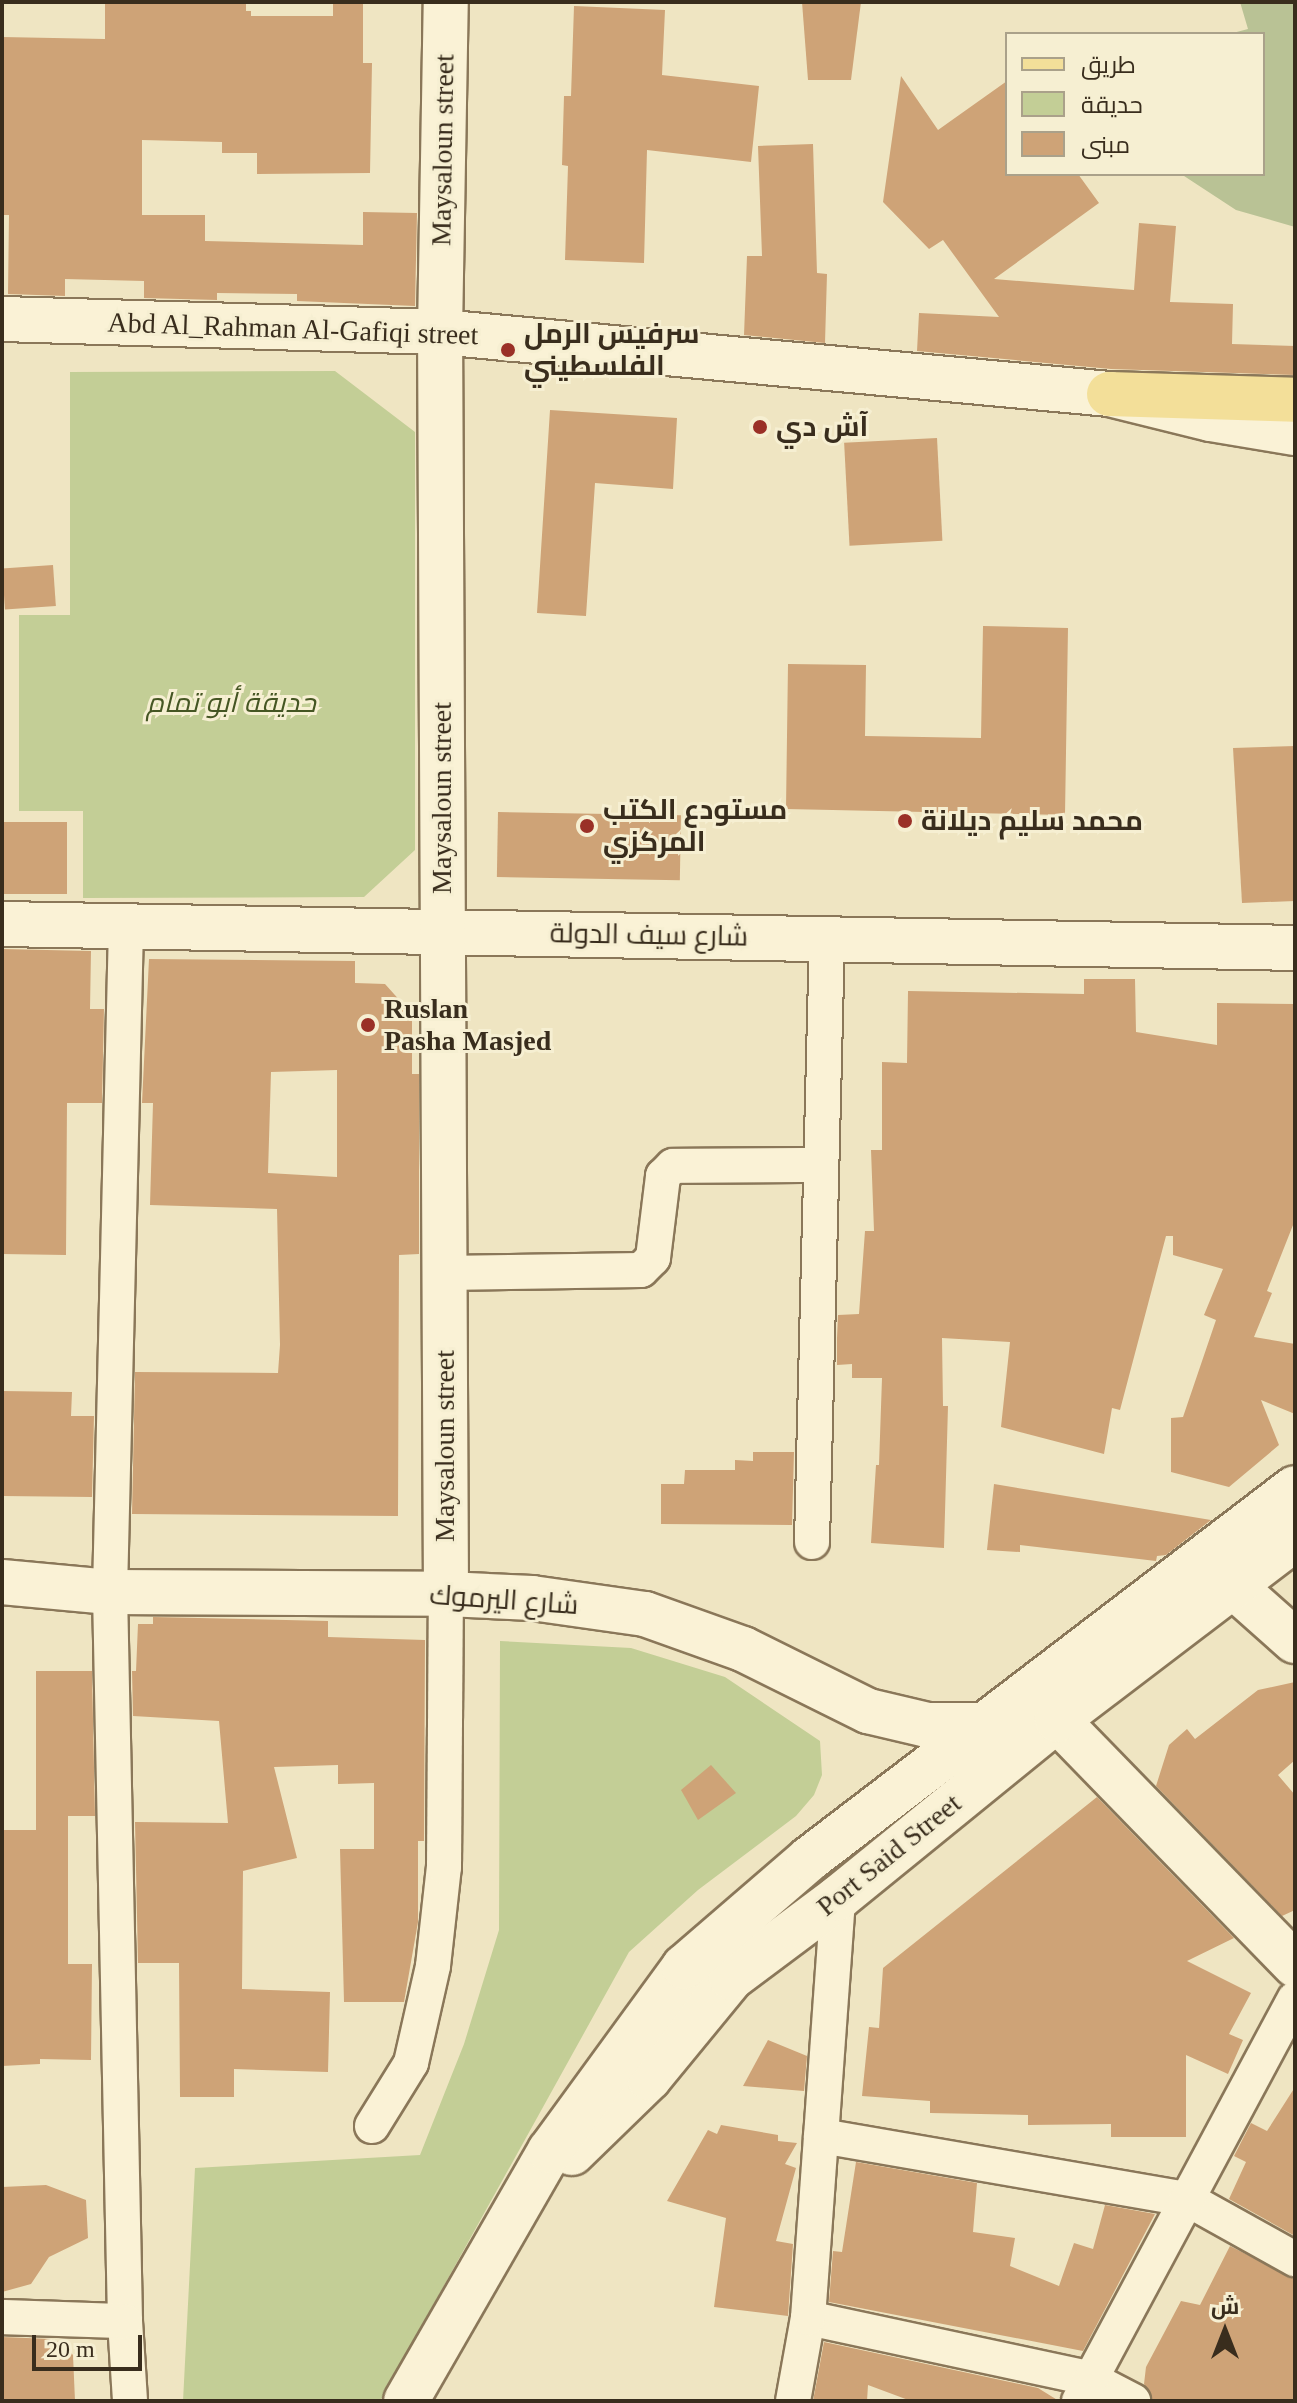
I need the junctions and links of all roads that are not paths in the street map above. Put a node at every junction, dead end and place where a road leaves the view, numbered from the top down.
1 (446, 2) edge
2 (2, 319) edge
3 (440, 332) junction
4 (1109, 394) junction
5 (1295, 400) edge
6 (1295, 433) edge
7 (2, 924) edge
8 (126, 927) junction
9 (443, 932) junction
10 (827, 939) junction
11 (1295, 948) edge
12 (821, 1165) junction
13 (444, 1273) junction
14 (1295, 1488) edge
15 (1295, 1539) edge
16 (812, 1542) dead end
17 (2, 1582) edge
18 (1233, 1586) junction
19 (110, 1592) junction
20 (446, 1594) junction
21 (1295, 1641) edge
22 (1057, 1720) junction
23 (984, 1725) junction
24 (838, 1898) junction
25 (1295, 1965) edge
26 (1295, 1999) edge
27 (372, 2126) dead end
28 (821, 2136) junction
29 (1187, 2199) junction
30 (516, 2208) junction
31 (1295, 2259) edge
32 (2, 2317) edge
33 (808, 2318) junction
34 (125, 2321) junction
35 (1084, 2389) edge
36 (130, 2401) edge
37 (406, 2401) edge
38 (793, 2401) edge
39 (1133, 2401) edge

1 - 3 main road, Maysaloun street
2 - 3 main road, Abd Al_Rahman Al-Gafiqi street
3 - 4 main road, Abd Al_Rahman Al-Gafiqi street
3 - 9 main road, Maysaloun street
4 - 5 main road
4 - 6 main road, Abd Al_Rahman Al-Gafiqi street
7 - 8 main road, شارع سيف الدولة
8 - 9 main road, شارع سيف الدولة
8 - 19 street
9 - 10 main road, شارع سيف الدولة
9 - 13 main road, Maysaloun street
10 - 11 main road, شارع سيف الدولة
10 - 12 street
12 - 13 street
12 - 16 street
13 - 20 main road, Maysaloun street
14 - 23 main road
15 - 18 main road, Port Said Street
17 - 19 main road, شارع اليرموك
18 - 21 main road
18 - 22 main road, Port Said Street
19 - 20 main road, شارع اليرموك
19 - 34 street
20 - 23 main road, شارع اليرموك
20 - 27 street
22 - 24 main road, Port Said Street
22 - 25 main road
23 - 30 main road
24 - 28 street
24 - 30 main road, Port Said Street
26 - 29 street
28 - 29 street
28 - 33 street
29 - 31 street
29 - 35 street
30 - 37 main road
32 - 34 street
33 - 35 street
33 - 38 street
34 - 36 street
35 - 39 street

